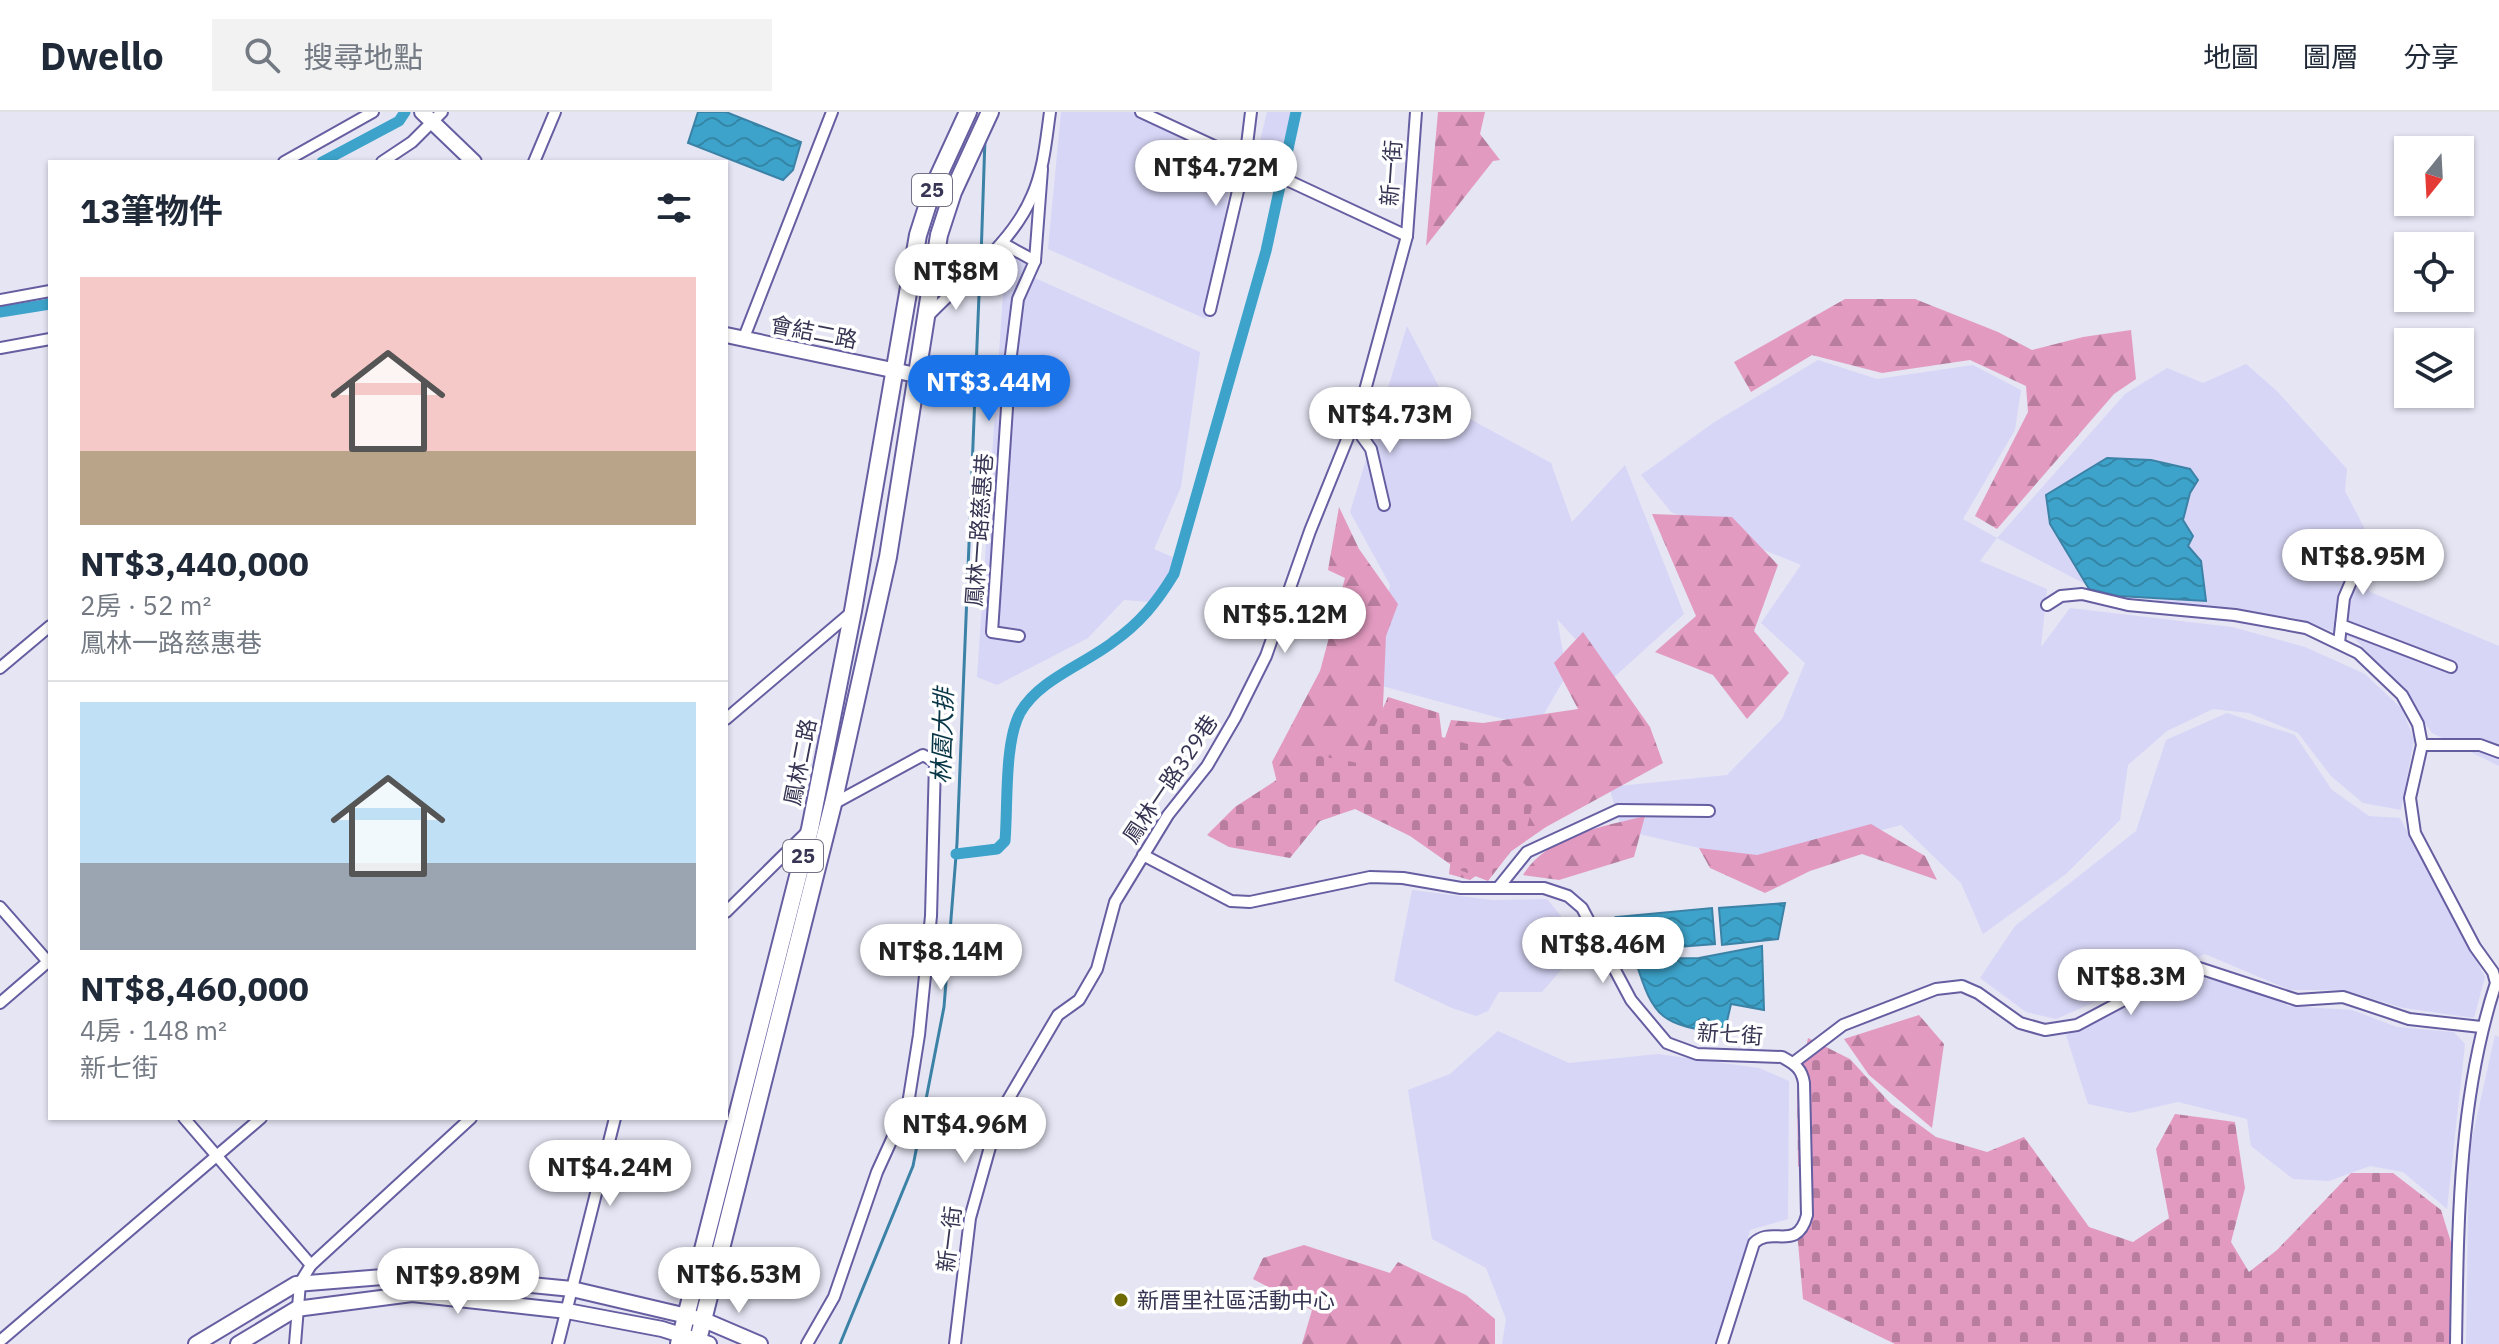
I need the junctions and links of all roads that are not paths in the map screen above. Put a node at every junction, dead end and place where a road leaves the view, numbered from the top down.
1 (373, 112) edge
2 (555, 112) edge
3 (832, 112) edge
4 (968, 112) edge
5 (990, 112) edge
6 (1050, 112) edge
7 (1141, 112) edge
8 (1251, 112) edge
9 (1416, 112) edge
10 (432, 116) edge
11 (288, 160) edge
12 (384, 160) edge
13 (472, 160) edge
14 (535, 160) edge
15 (1245, 161) junction
16 (1042, 169) junction
17 (1407, 236) junction
18 (1002, 243) junction
19 (1035, 261) junction
20 (48, 291) edge
21 (0, 300) edge
22 (1210, 310) dead end
23 (925, 320) junction
24 (728, 336) edge
25 (48, 339) edge
26 (743, 340) junction
27 (0, 348) edge
28 (893, 370) junction
29 (916, 375) junction
30 (1353, 424) junction
31 (1384, 505) dead end
32 (2345, 557) dead end
33 (2047, 605) dead end
34 (853, 611) junction
35 (2341, 625) junction
36 (48, 628) edge
37 (1019, 636) dead end
38 (2339, 643) junction
39 (2451, 667) dead end
40 (0, 668) edge
41 (728, 717) edge
42 (2422, 745) junction
43 (2499, 752) edge
44 (833, 804) junction
45 (1709, 811) dead end
46 (810, 829) junction
47 (1143, 855) junction
48 (1498, 888) junction
49 (0, 907) edge
50 (728, 910) edge
51 (48, 961) edge
52 (48, 963) edge
53 (0, 1003) edge
54 (1058, 1015) joint
55 (2481, 1027) junction
56 (1793, 1063) junction
57 (186, 1120) edge
58 (259, 1120) edge
59 (469, 1120) edge
60 (614, 1120) edge
61 (216, 1156) junction
62 (311, 1265) junction
63 (300, 1283) junction
64 (572, 1289) junction
65 (296, 1309) junction
66 (567, 1311) junction
67 (686, 1316) junction
68 (704, 1320) junction
69 (680, 1339) edge
70 (0, 1341) edge
71 (702, 1343) edge
72 (196, 1344) edge
73 (238, 1344) edge
74 (295, 1344) edge
75 (558, 1344) edge
76 (760, 1344) edge
77 (807, 1344) edge
78 (955, 1344) edge
79 (1722, 1344) edge
80 (2456, 1344) edge

1 - 11 street
2 - 14 street
3 - 26 street
4 - 28 main road, 25
5 - 23 main road, 25
6 - 16 street
7 - 15 street
8 - 15 street
9 - 17 street, 新一街
10 - 12 street
10 - 13 street
15 - 17 street
15 - 22 street
16 - 18 street
16 - 19 street, 鳳林一路慈惠巷
17 - 30 street, 鳳林一路329巷
18 - 19 street
18 - 23 street
19 - 37 street, 鳳林一路慈惠巷
20 - 21 street
23 - 29 main road, 25
24 - 26 street, 會結二路
25 - 27 street
26 - 28 street, 會結二路
28 - 29 street, 會結二路
28 - 34 main road, 鳳林二路 / 25
29 - 44 main road, 鳳林二路 / 25
30 - 31 street
30 - 47 street, 鳳林一路329巷
32 - 35 street
33 - 38 street
34 - 41 street
34 - 46 main road, 鳳林二路 / 25
35 - 38 street
35 - 39 street
36 - 40 street
38 - 42 street
42 - 43 street
42 - 55 street
44 - 68 main road, 鳳林二路 / 25
44 - 77 street
45 - 48 street
46 - 50 street
46 - 67 main road, 鳳林二路 / 25
47 - 48 street, 新七街
47 - 54 street, 鳳林一路329巷
48 - 56 street, 新七街
49 - 51 street
52 - 53 street
54 - 78 street, 新一街
55 - 56 street
55 - 80 street
56 - 79 street
57 - 61 street
58 - 61 street
59 - 62 street
60 - 64 street
61 - 62 street
61 - 70 street
62 - 63 street
63 - 64 street
63 - 65 street
63 - 72 street
64 - 66 street
64 - 67 street
65 - 66 street
65 - 73 street
65 - 74 street
66 - 69 street
66 - 75 street
67 - 68 street
67 - 69 main road, 鳳林二路 / 25
68 - 71 main road, 鳳林二路 / 25
68 - 76 street
69 - 71 street

